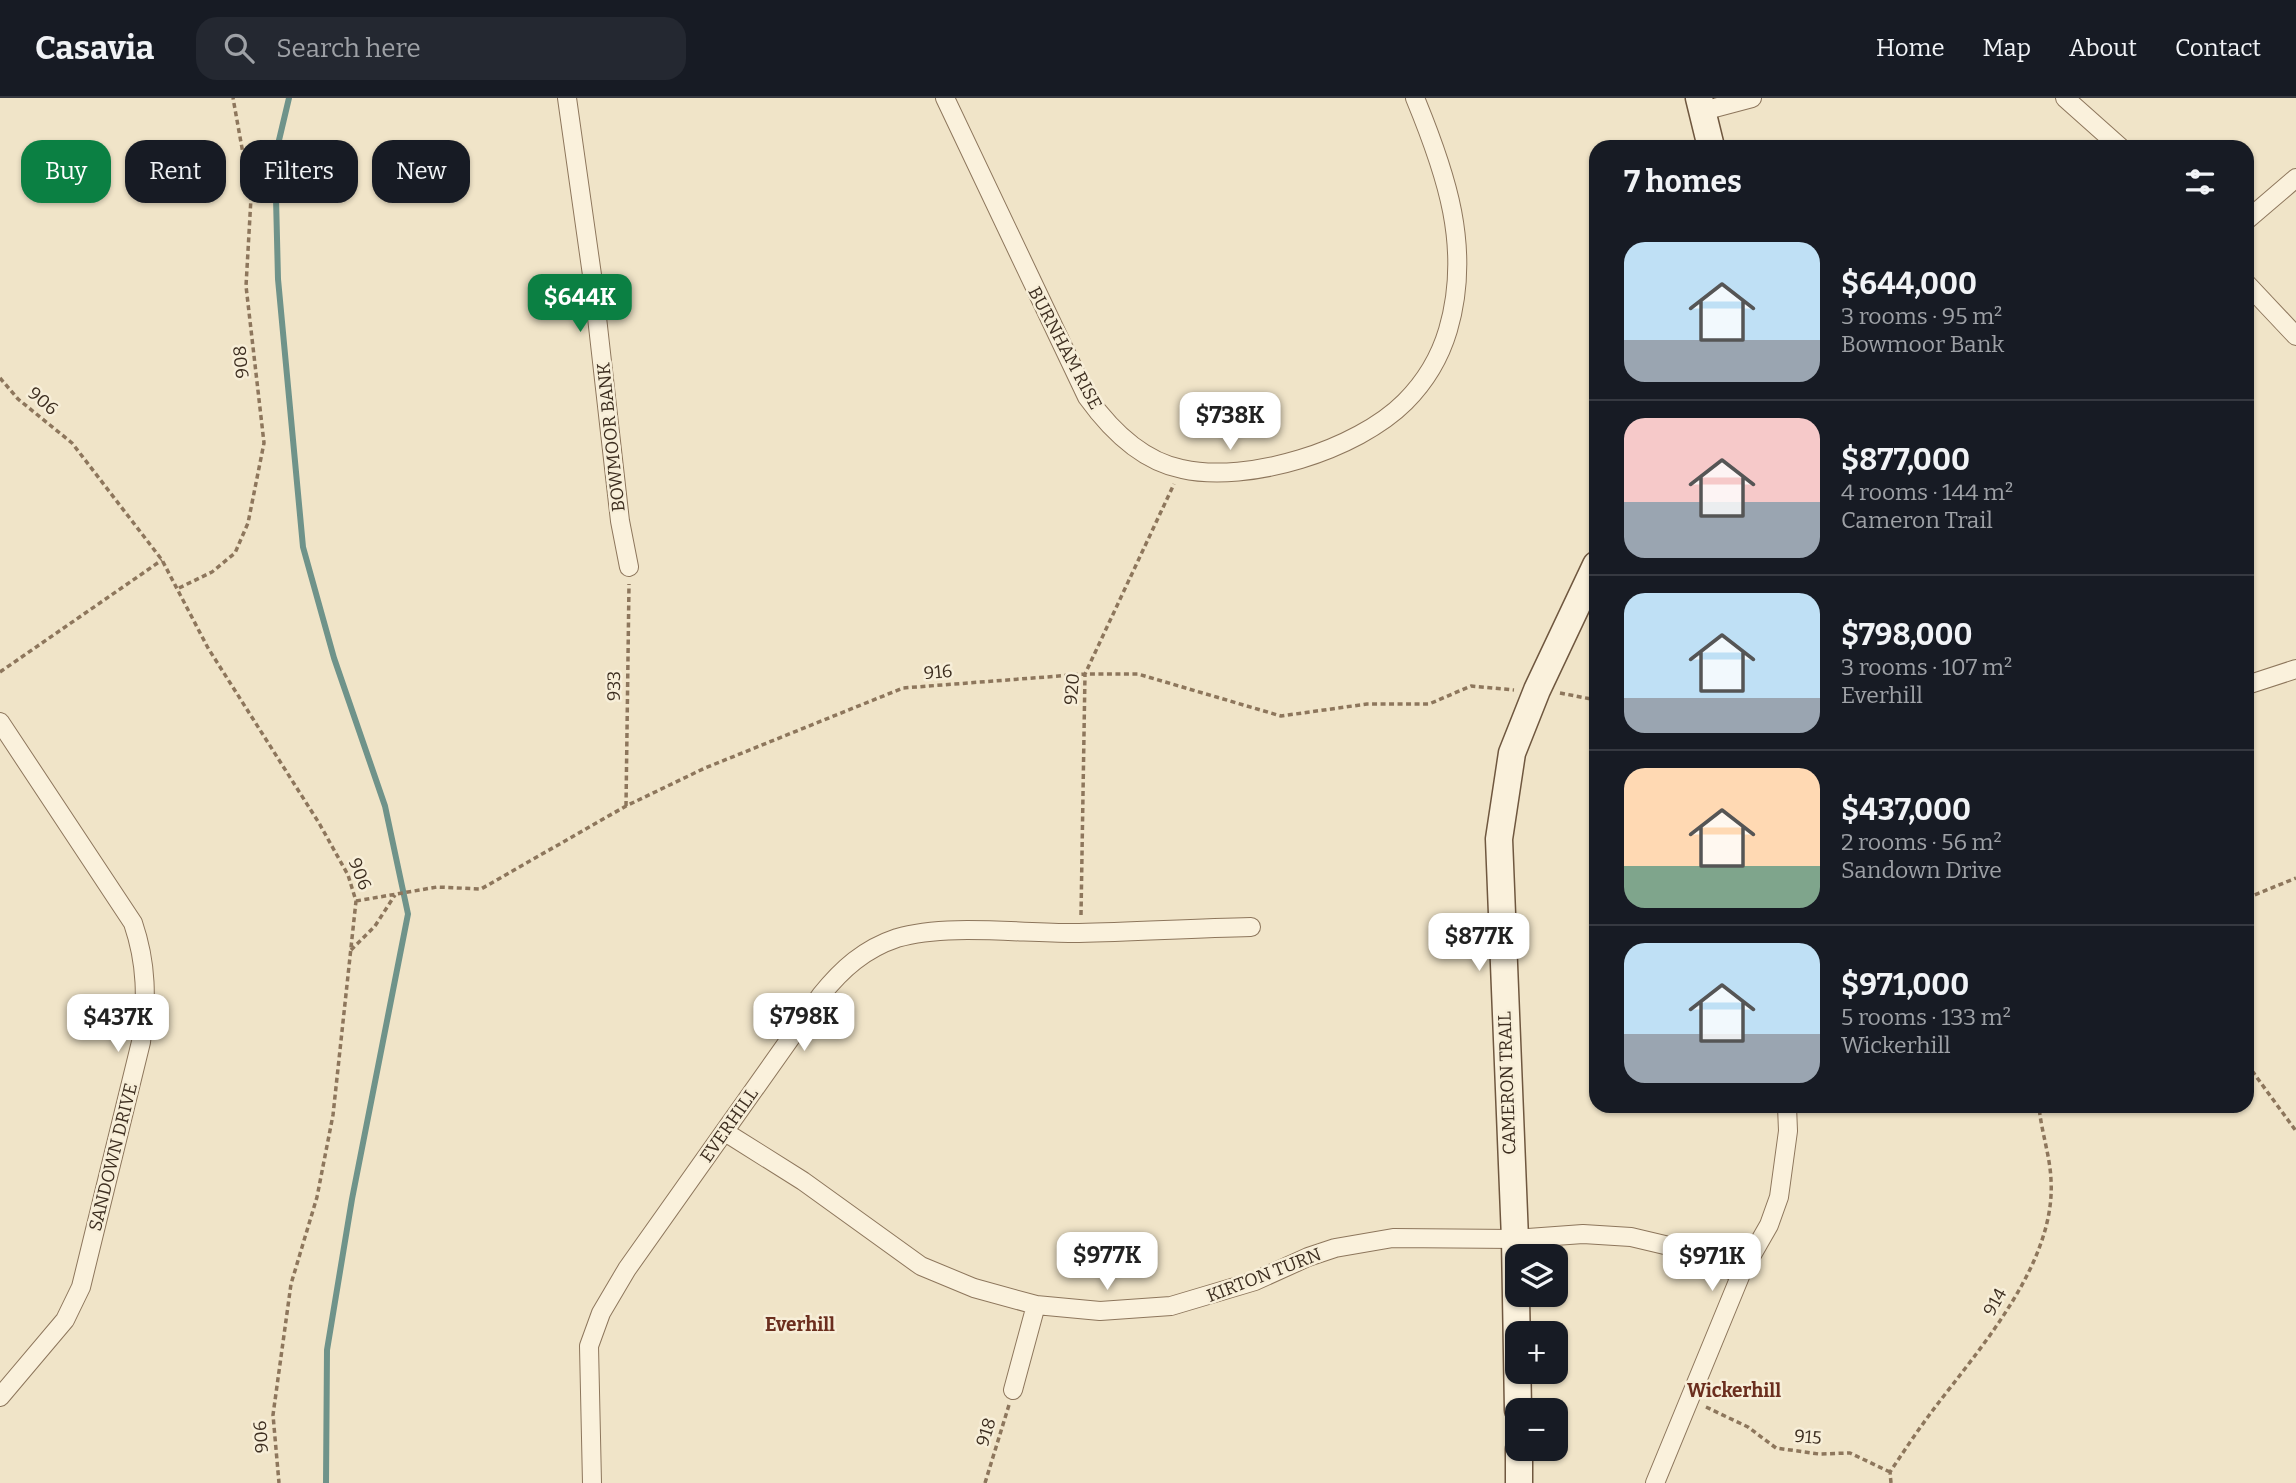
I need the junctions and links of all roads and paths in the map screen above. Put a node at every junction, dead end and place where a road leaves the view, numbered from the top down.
1 (233, 98) edge
2 (567, 98) edge
3 (945, 98) edge
4 (1415, 98) edge
5 (1752, 98) edge
6 (2064, 98) edge
7 (1701, 104) edge
8 (1709, 140) edge
9 (2112, 140) edge
10 (2296, 177) edge
11 (2254, 214) edge
12 (2254, 291) edge
13 (2296, 336) edge
14 (0, 378) edge
15 (1181, 469) junction
16 (162, 560) junction
17 (629, 567) joint
18 (1589, 580) edge
19 (179, 588) junction
20 (2296, 669) edge
21 (0, 672) edge
22 (1085, 674) junction
23 (2254, 683) edge
24 (1520, 691) dead end
25 (0, 722) edge
26 (626, 806) junction
27 (2296, 878) edge
28 (395, 895) junction
29 (2254, 895) edge
30 (356, 901) junction
31 (1251, 927) dead end
32 (1080, 933) junction
33 (351, 950) junction
34 (2254, 1074) edge
35 (1787, 1113) edge
36 (2039, 1113) edge
37 (2296, 1131) edge
38 (725, 1132) junction
39 (1515, 1239) junction
40 (1741, 1274) junction
41 (1037, 1305) junction
42 (1013, 1390) joint
43 (0, 1397) edge
44 (1518, 1398) edge
45 (1689, 1401) junction
46 (1519, 1461) edge
47 (1890, 1472) junction
48 (279, 1483) edge
49 (592, 1483) edge
50 (985, 1483) edge
51 (1519, 1483) edge
52 (1655, 1483) edge
53 (1891, 1483) edge

1 - 19 path, 908
2 - 17 street, BOWMOOR BANK
3 - 15 street, BURNHAM RISE
4 - 15 street, BURNHAM RISE
5 - 7 street
6 - 9 street
7 - 8 street
10 - 11 street
12 - 13 street
14 - 16 path, 906
15 - 22 path, 920
16 - 19 path, 906
16 - 21 path
17 - 26 path, 933
18 - 39 street, CAMERON TRAIL
19 - 30 path, 906
20 - 23 street
22 - 24 path, 916
22 - 26 path, 916
22 - 32 path, 920
25 - 43 street, SANDOWN DRIVE
26 - 28 path, 916
27 - 29 path
28 - 30 path, 916
28 - 33 path
30 - 33 path, 906
31 - 32 street, EVERHILL
32 - 38 street, EVERHILL
33 - 48 path, 906
34 - 37 path
35 - 40 street
36 - 47 path, 914
38 - 41 street, KIRTON TURN
38 - 49 street, EVERHILL
39 - 40 street, KIRTON TURN
39 - 41 street, KIRTON TURN
39 - 44 street, CAMERON TRAIL
40 - 45 street
41 - 42 street
42 - 50 path, 918
45 - 47 path, 915
45 - 52 street
46 - 51 street
47 - 53 path

